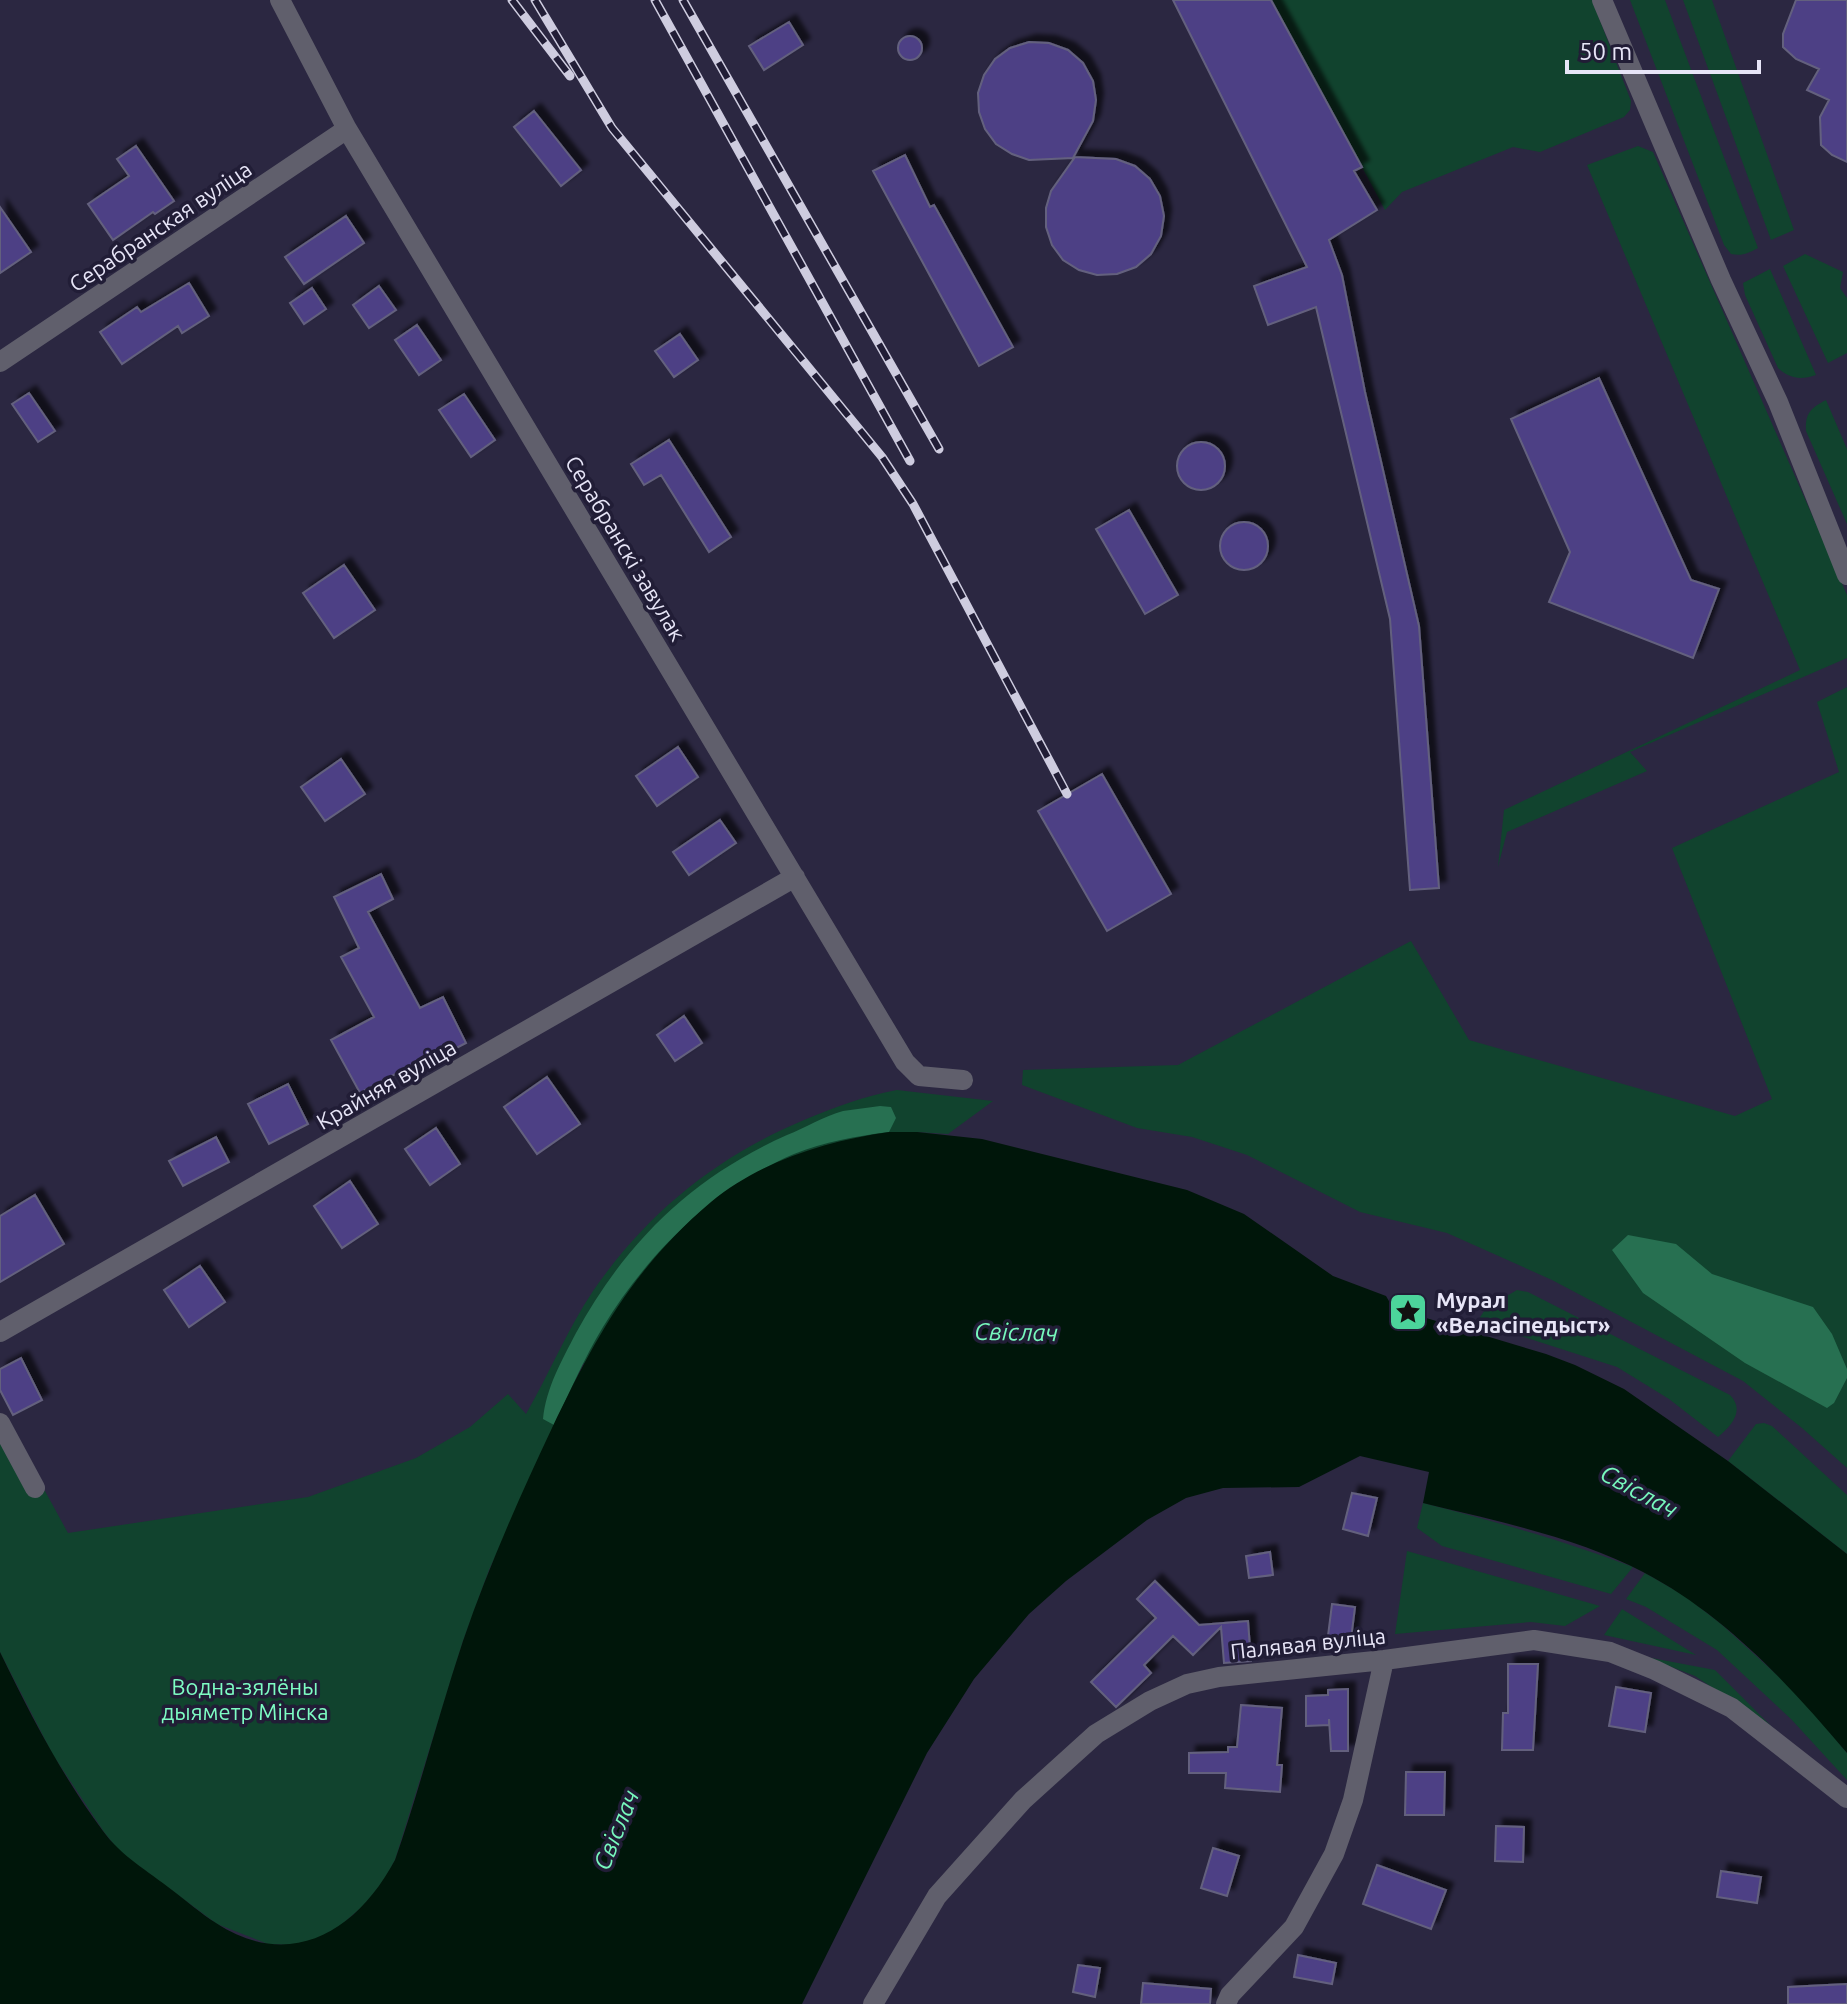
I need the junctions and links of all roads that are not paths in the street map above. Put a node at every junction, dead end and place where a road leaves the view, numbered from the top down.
1 (280, 0) edge
2 (1602, 0) edge
3 (347, 129) junction
4 (0, 362) edge
5 (1847, 575) edge
6 (795, 877) junction
7 (963, 1080) dead end
8 (0, 1332) edge
9 (0, 1423) edge
10 (35, 1488) dead end
11 (1384, 1660) junction
12 (1847, 1798) edge
13 (873, 2004) edge
14 (1226, 2004) edge

1 - 3 street, Серабранскі завулак
2 - 5 street
3 - 4 street, Серабранская вуліца
3 - 6 street, Серабранскі завулак
6 - 7 street, Серабранскі завулак
6 - 8 street, Крайняя вуліца
9 - 10 street
11 - 12 street, Палявая вуліца
11 - 13 street, Палявая вуліца
11 - 14 street

